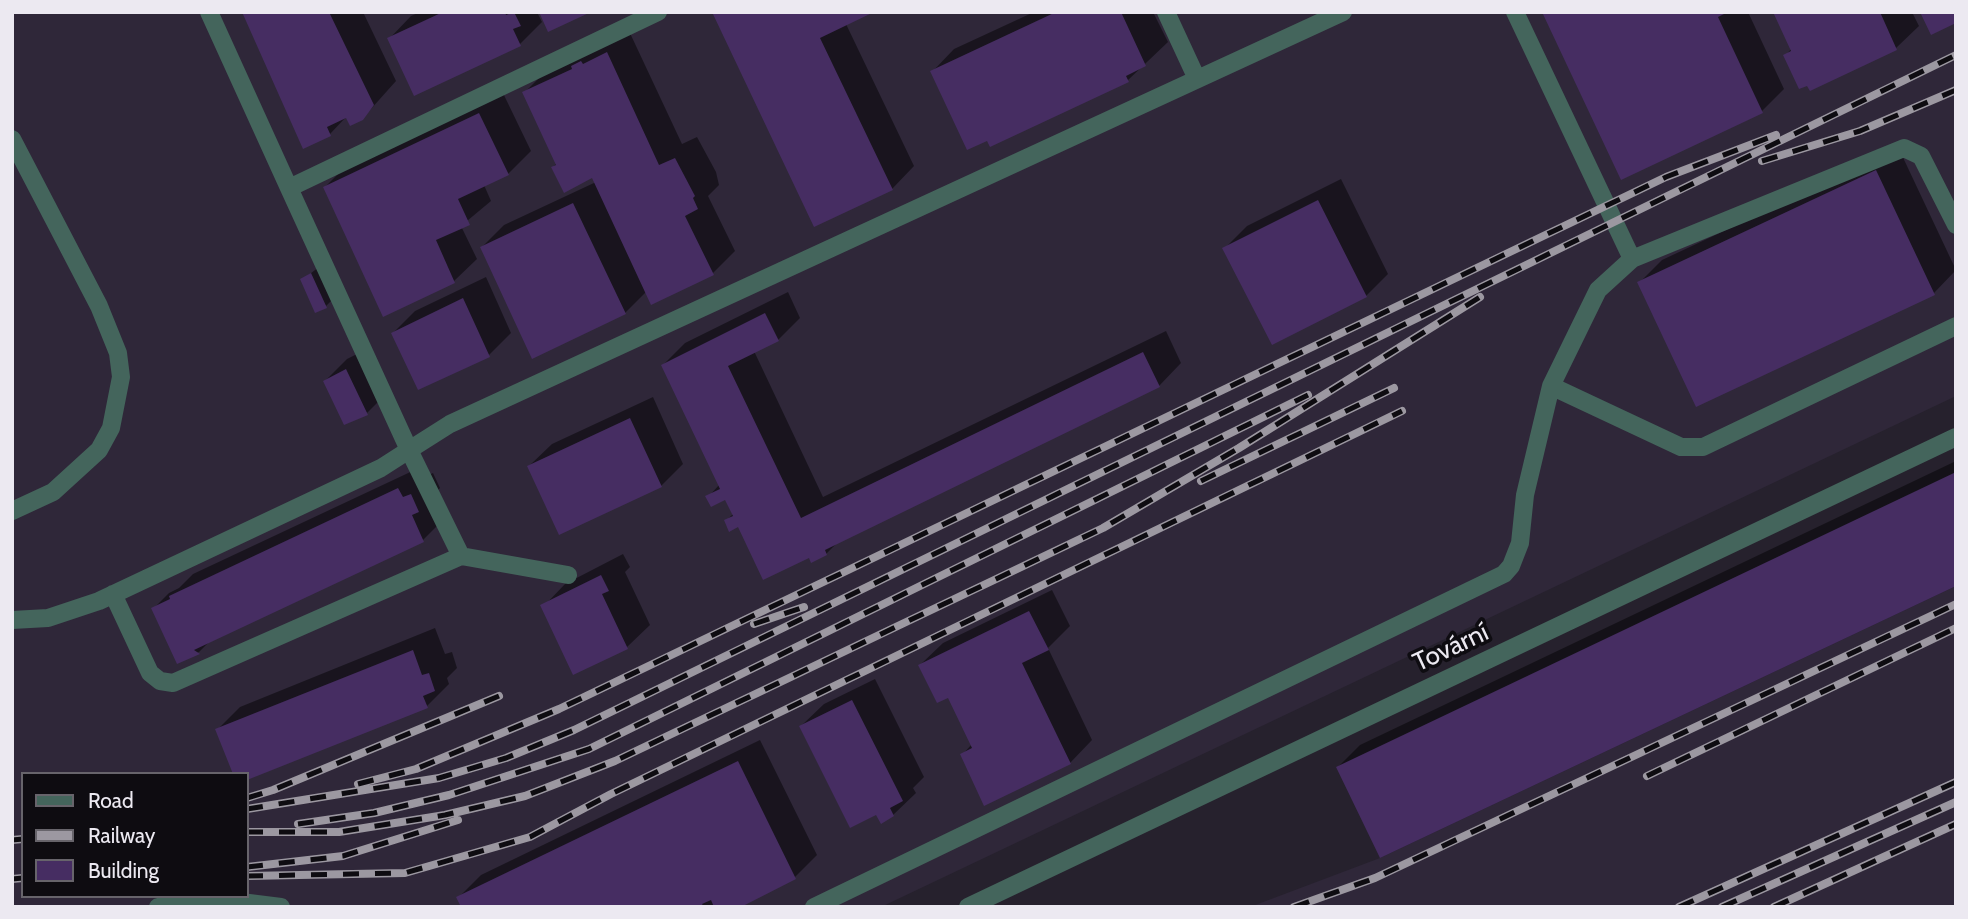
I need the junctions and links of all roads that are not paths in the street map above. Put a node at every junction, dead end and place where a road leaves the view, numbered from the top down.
1 (209, 12) edge
2 (658, 12) edge
3 (1166, 12) edge
4 (1343, 12) edge
5 (1515, 12) edge
6 (1197, 79) junction
7 (12, 139) edge
8 (289, 188) junction
9 (1956, 225) edge
10 (1632, 259) junction
11 (1956, 326) edge
12 (1551, 386) junction
13 (1956, 437) edge
14 (409, 450) junction
15 (12, 512) edge
16 (461, 556) junction
17 (568, 575) dead end
18 (113, 594) junction
19 (12, 620) edge
20 (158, 907) edge
21 (281, 907) edge
22 (814, 907) edge
23 (968, 907) edge

1 - 8 street
2 - 8 street
3 - 6 street
4 - 6 street
5 - 10 street
6 - 14 street
7 - 15 street
8 - 14 street
9 - 10 street
10 - 12 street
11 - 12 street
12 - 22 street
13 - 23 street, Tovární
14 - 16 street
14 - 18 street
16 - 17 street
16 - 18 street
18 - 19 street
20 - 21 street

